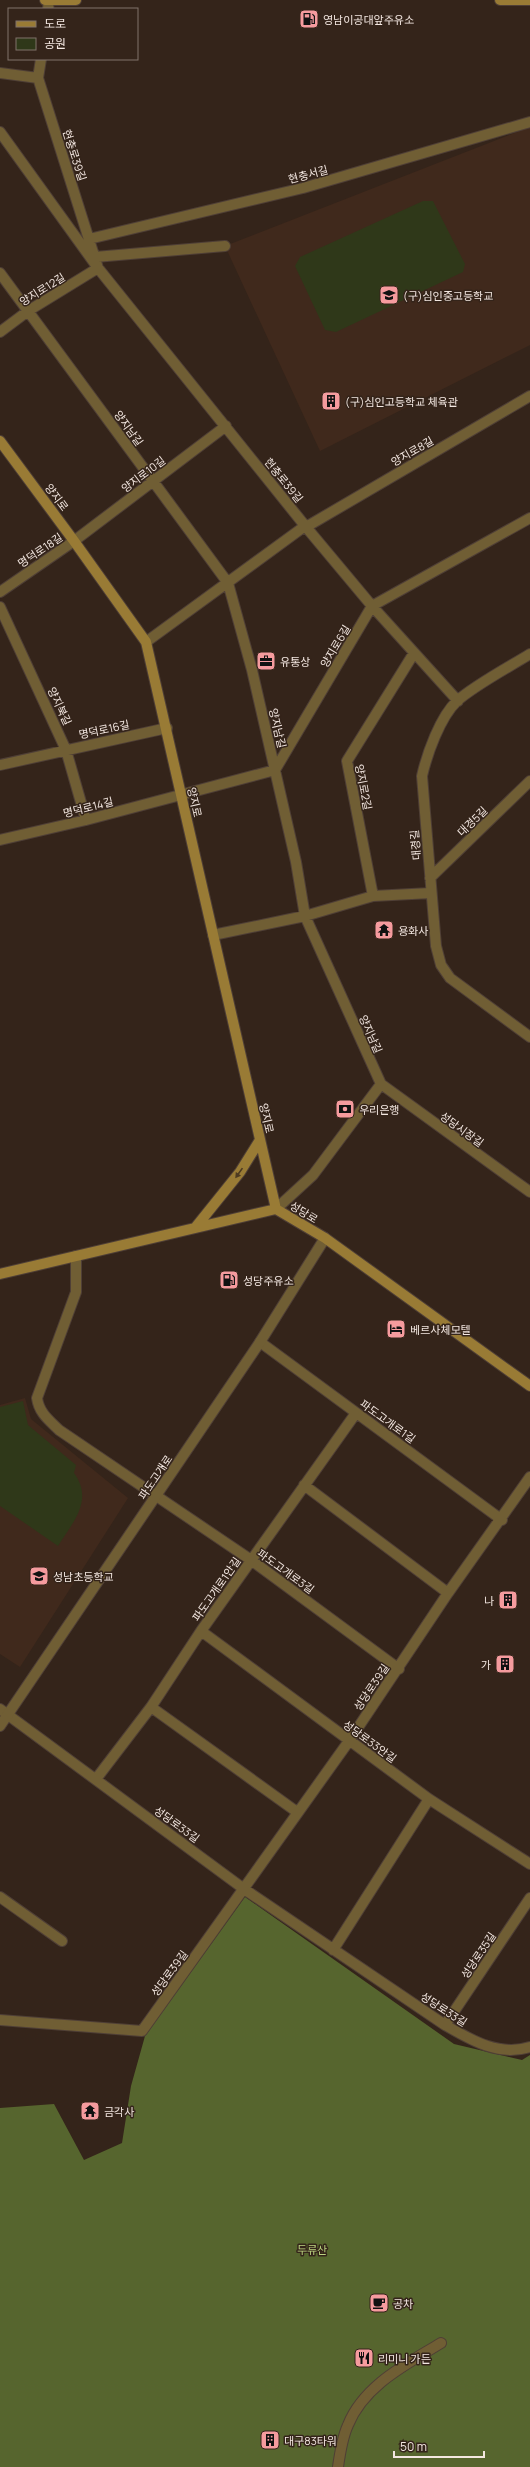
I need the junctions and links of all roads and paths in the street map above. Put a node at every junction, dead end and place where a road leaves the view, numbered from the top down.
1 (45, 0) edge
2 (49, 0) edge
3 (76, 0) edge
4 (500, 0) edge
5 (530, 0) edge
6 (41, 60) edge
7 (0, 73) edge
8 (38, 78) junction
9 (530, 122) edge
10 (2, 137) edge
11 (89, 239) junction
12 (225, 246) dead end
13 (95, 257) junction
14 (98, 268) junction
15 (0, 274) edge
16 (28, 311) junction
17 (0, 332) edge
18 (530, 396) edge
19 (226, 426) junction
20 (0, 441) edge
21 (154, 481) junction
22 (530, 518) edge
23 (306, 526) junction
24 (74, 541) junction
25 (228, 583) junction
26 (0, 592) edge
27 (372, 606) junction
28 (0, 607) edge
29 (146, 642) junction
30 (414, 653) junction
31 (530, 654) edge
32 (458, 701) junction
33 (167, 728) junction
34 (66, 750) junction
35 (0, 765) edge
36 (275, 770) junction
37 (530, 781) edge
38 (181, 795) junction
39 (86, 820) junction
40 (0, 840) edge
41 (430, 878) junction
42 (431, 893) junction
43 (373, 896) junction
44 (305, 916) junction
45 (213, 935) junction
46 (530, 1037) edge
47 (381, 1084) junction
48 (260, 1140) junction
49 (530, 1192) edge
50 (276, 1209) junction
51 (195, 1228) junction
52 (324, 1238) junction
53 (76, 1256) junction
54 (0, 1274) edge
55 (260, 1342) junction
56 (530, 1386) edge
57 (356, 1413) junction
58 (530, 1477) edge
59 (304, 1485) junction
60 (157, 1495) junction
61 (502, 1520) junction
62 (251, 1560) junction
63 (448, 1593) junction
64 (201, 1631) junction
65 (399, 1669) junction
66 (151, 1707) junction
67 (4, 1712) edge
68 (0, 1726) edge
69 (349, 1741) junction
70 (96, 1779) junction
71 (429, 1799) junction
72 (297, 1812) junction
73 (530, 1864) edge
74 (244, 1889) junction
75 (0, 1897) edge
76 (530, 1898) edge
77 (62, 1941) dead end
78 (333, 1950) junction
79 (0, 2020) edge
80 (445, 2025) junction
81 (530, 2047) edge
82 (441, 2342) dead end
83 (338, 2467) edge

1 - 2 main road
2 - 3 main road
4 - 5 main road
6 - 8 street, 현충로39길
7 - 8 street
8 - 11 street, 현충로39길
9 - 11 street, 현충서길
10 - 14 street, 현충로39길
11 - 13 street, 현충로39길
12 - 13 street
13 - 14 street, 현충로39길
14 - 16 street, 양지로12길
14 - 19 street, 현충로39길
15 - 16 street, 양지남길
16 - 17 street, 양지로12길
16 - 21 street, 양지남길
18 - 23 street, 양지로8길
19 - 21 street, 양지로10길
19 - 23 street, 현충로39길
20 - 24 main road, 양지로
21 - 24 street, 양지로10길
21 - 25 street, 양지남길
22 - 27 street
23 - 25 street, 양지로8길
23 - 27 street, 현충로39길
24 - 26 street, 명덕로18길
24 - 29 main road, 양지로
25 - 29 street, 양지로8길
25 - 36 street, 양지남길
27 - 30 street, 현충로39길
27 - 36 street, 양지로6길
28 - 34 street, 양지북길
29 - 33 main road, 양지로
30 - 32 street, 현충로39길
30 - 43 street, 양지로2길
31 - 32 street, 대경길
32 - 41 street, 대경길
33 - 34 street, 명덕로16길
33 - 38 main road, 양지로
34 - 35 street, 명덕로16길
34 - 39 street, 양지북길
36 - 38 street
36 - 44 street, 양지남길
37 - 41 street, 대경5길
38 - 39 street, 명덕로14길
38 - 45 main road, 양지로
39 - 40 street, 명덕로14길
41 - 42 street, 대경길
42 - 43 street
42 - 46 street, 대경길
43 - 44 street
44 - 45 street
44 - 47 street, 양지남길
45 - 48 main road, 양지로
47 - 49 street, 성당시장길
47 - 50 street
48 - 50 main road, 양지로
48 -> 51 main road
50 - 51 main road, 성당로
50 - 52 main road, 성당로
51 - 53 main road, 성당로
52 - 55 street, 파도고개로
52 - 56 main road, 성당로
53 - 54 main road, 성당로
53 - 60 street, 파도고개로3길
55 - 57 street, 파도고개로1길
55 - 60 street, 파도고개로
57 - 59 street, 파도고개로1안길
57 - 61 street, 파도고개로1길
58 - 61 street, 성당로39길
59 - 62 street, 파도고개로1안길
59 - 63 street
60 - 62 street, 파도고개로3길
60 - 67 street, 파도고개로
61 - 63 street, 성당로39길
62 - 64 street, 파도고개로1안길
62 - 65 street, 파도고개로3길
63 - 65 street, 성당로39길
64 - 66 street, 파도고개로1안길
64 - 69 street, 성당로33안길
65 - 69 street, 성당로39길
66 - 70 street, 파도고개로1안길
66 - 72 street
67 - 68 street, 파도고개로
67 - 70 street, 성당로33길
69 - 71 street, 성당로33안길
69 - 72 street, 성당로39길
70 - 74 street, 성당로33길
71 - 73 street, 성당로33안길
71 - 78 street
72 - 74 street, 성당로39길
74 - 78 street, 성당로33길
74 - 79 street, 성당로39길
75 - 77 street
76 - 80 street, 성당로35길
78 - 80 street, 성당로33길
80 - 81 street, 성당로33길
82 - 83 street

